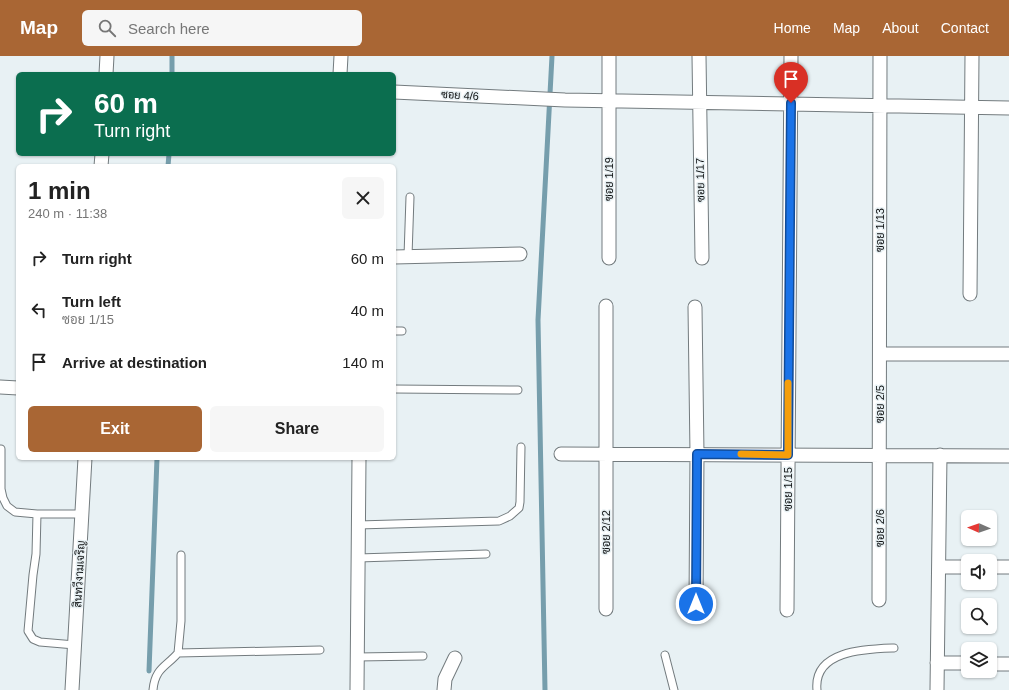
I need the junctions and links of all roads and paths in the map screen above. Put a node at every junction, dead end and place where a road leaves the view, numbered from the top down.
1 (107, 56) edge
2 (341, 56) edge
3 (609, 56) edge
4 (699, 56) edge
5 (791, 56) edge
6 (880, 56) edge
7 (972, 56) edge
8 (106, 72) edge
9 (340, 72) edge
10 (396, 92) edge
11 (609, 100) junction
12 (699, 102) junction
13 (791, 103) junction
14 (879, 105) junction
15 (972, 107) junction
16 (1009, 108) edge
17 (410, 197) dead end
18 (520, 254) dead end
19 (408, 256) junction
20 (396, 257) edge
21 (609, 258) dead end
22 (702, 258) dead end
23 (970, 294) dead end
24 (606, 306) dead end
25 (695, 307) dead end
26 (880, 354) junction
27 (1009, 354) edge
28 (0, 387) edge
29 (16, 388) edge
30 (396, 389) edge
31 (518, 390) dead end
32 (521, 447) dead end
33 (1, 449) edge
34 (561, 454) dead end
35 (606, 454) junction
36 (697, 454) junction
37 (788, 455) junction
38 (880, 455) junction
39 (940, 455) junction
40 (1009, 456) edge
41 (85, 460) edge
42 (359, 460) edge
43 (37, 514) junction
44 (82, 514) junction
45 (358, 525) junction
46 (486, 554) dead end
47 (182, 555) dead end
48 (358, 558) junction
49 (939, 567) junction
50 (961, 567) edge
51 (997, 567) edge
52 (1009, 567) edge
53 (879, 600) dead end
54 (696, 604) dead end
55 (606, 609) dead end
56 (787, 610) dead end
57 (75, 645) junction
58 (894, 648) dead end
59 (320, 650) dead end
60 (178, 653) junction
61 (665, 655) dead end
62 (423, 656) dead end
63 (357, 657) junction
64 (455, 658) dead end
65 (937, 663) junction
66 (961, 663) edge
67 (997, 664) edge
68 (1009, 664) edge
69 (72, 690) edge
70 (153, 690) edge
71 (357, 690) edge
72 (444, 690) edge
73 (674, 690) edge
74 (817, 690) edge
75 (937, 690) edge

1 - 8 street
2 - 9 street
3 - 11 street, ซอย 1/19
4 - 12 street, ซอย 1/17
5 - 13 street, ซอย 1/15
6 - 14 street, ซอย 1/13
7 - 15 street
10 - 11 street, ซอย 4/6
11 - 12 street, ซอย 4/6
11 - 21 street, ซอย 1/19
12 - 13 street, ซอย 4/6
12 - 22 street, ซอย 1/17
13 - 14 street, ซอย 4/6
13 - 37 street, ซอย 1/15
14 - 15 street, ซอย 4/6
14 - 26 street, ซอย 1/13
15 - 16 street, ซอย 4/6
15 - 23 street
17 - 19 lane
18 - 19 street
19 - 20 street
24 - 35 street, ซอย 2/12
25 - 36 street
26 - 27 street
26 - 38 street, ซอย 2/5
28 - 29 street
30 - 31 lane
32 - 45 lane
33 - 43 lane
34 - 35 street
35 - 36 street
35 - 55 street, ซอย 2/12
36 - 37 street
36 - 54 street
37 - 38 street
37 - 56 street, ซอย 1/15
38 - 39 street
38 - 53 street, ซอย 2/6
39 - 40 street
39 - 49 street
41 - 44 street, สินทวีงามเจริญ
42 - 45 street
43 - 44 lane
43 - 57 lane
44 - 57 street, สินทวีงามเจริญ
45 - 48 street
46 - 48 lane
47 - 60 lane
48 - 63 street
49 - 50 street
49 - 65 street
51 - 52 street
57 - 69 street, สินทวีงามเจริญ
58 - 74 lane
59 - 60 lane
60 - 70 lane
61 - 73 lane
62 - 63 lane
63 - 71 street
64 - 72 street
65 - 66 street
65 - 75 street
67 - 68 street

